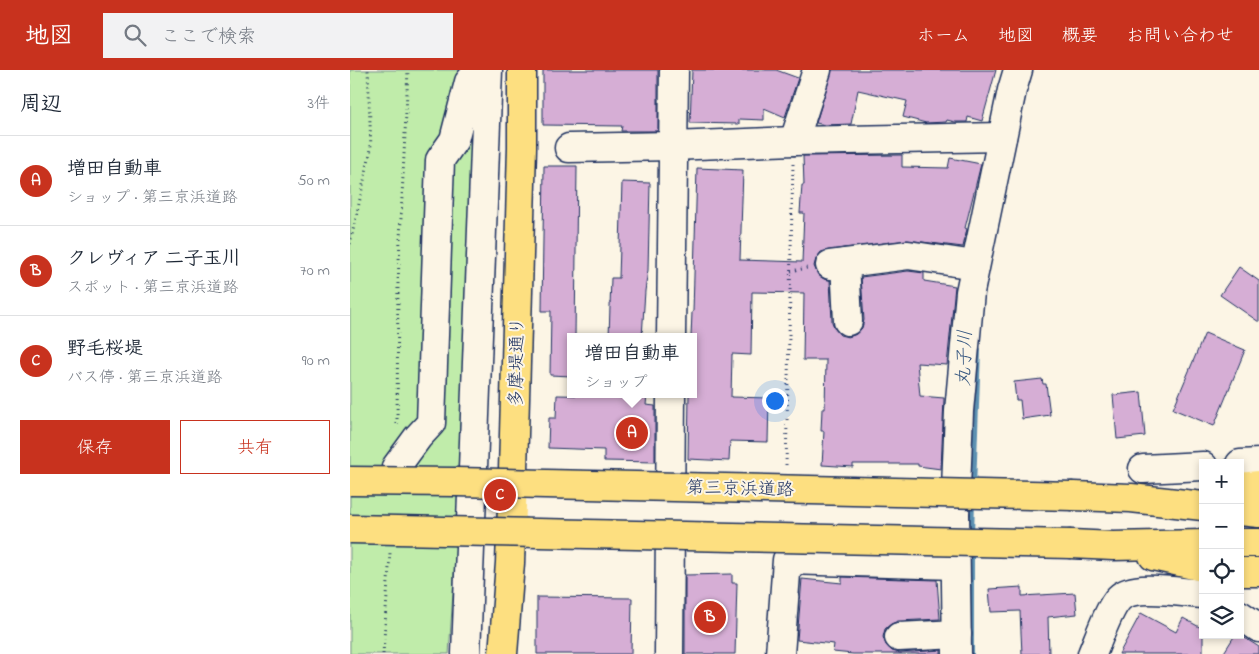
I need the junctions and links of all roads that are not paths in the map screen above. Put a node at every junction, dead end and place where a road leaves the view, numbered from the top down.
1 (479, 70) edge
2 (488, 70) edge
3 (522, 70) edge
4 (674, 70) edge
5 (817, 70) edge
6 (1018, 70) edge
7 (1002, 137) junction
8 (794, 141) junction
9 (673, 146) junction
10 (569, 148) dead end
11 (975, 265) junction
12 (848, 321) dead end
13 (671, 333) edge
14 (671, 398) edge
15 (1259, 463) edge
16 (1244, 464) edge
17 (1199, 466) edge
18 (396, 467) dead end
19 (1142, 469) dead end
20 (350, 481) edge
21 (1259, 485) edge
22 (1244, 487) edge
23 (1199, 491) edge
24 (1131, 498) junction
25 (534, 506) dead end
26 (1199, 506) edge
27 (670, 510) junction
28 (1244, 511) edge
29 (1259, 513) edge
30 (954, 514) junction
31 (350, 529) edge
32 (1244, 543) edge
33 (1259, 543) edge
34 (1199, 544) edge
35 (1113, 546) junction
36 (955, 565) junction
37 (1199, 566) edge
38 (1244, 572) edge
39 (1259, 572) edge
40 (1199, 594) edge
41 (1244, 618) edge
42 (1259, 628) edge
43 (899, 637) dead end
44 (957, 644) edge
45 (466, 654) edge
46 (503, 654) edge
47 (669, 654) edge
48 (780, 654) edge
49 (1092, 654) edge

1 - 18 street
2 - 45 street
3 - 46 main road, 多摩堤通り
4 - 9 street
5 - 8 street
6 - 7 street
7 - 8 street
7 - 11 street
8 - 9 street
9 - 10 street
9 - 13 street
11 - 12 street
11 - 30 street
14 - 27 street
15 - 16 street
17 - 19 street
20 - 24 main road, 第三京浜道路, bridge
21 - 22 main road
23 - 24 main road
24 - 26 main road
25 - 27 street
27 - 30 street
27 - 47 street
28 - 29 main road
30 - 36 street
31 - 35 main road, bridge
32 - 33 main road
34 - 35 main road
35 - 37 main road
36 - 44 street
36 - 48 street
38 - 39 main road
40 - 49 street
41 - 42 street
43 - 44 street

